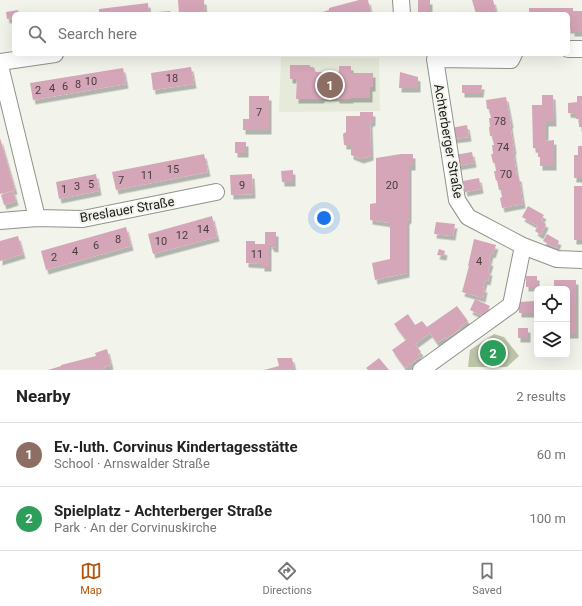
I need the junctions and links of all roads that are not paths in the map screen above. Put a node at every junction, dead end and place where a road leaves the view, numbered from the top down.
1 (402, 0) edge
2 (402, 12) edge
3 (570, 49) edge
4 (582, 49) edge
5 (41, 56) edge
6 (513, 56) edge
7 (433, 57) edge
8 (0, 62) edge
9 (0, 66) edge
10 (216, 192) dead end
11 (37, 218) junction
12 (0, 221) edge
13 (523, 246) junction
14 (582, 260) edge
15 (421, 370) edge

1 - 2 street
3 - 4 street
5 - 8 street
6 - 7 street
7 - 13 street, Achterberger Straße
9 - 11 street
10 - 11 street, Breslauer Straße
11 - 12 street, Breslauer Straße
13 - 14 street, Achterberger Straße
13 - 15 street

